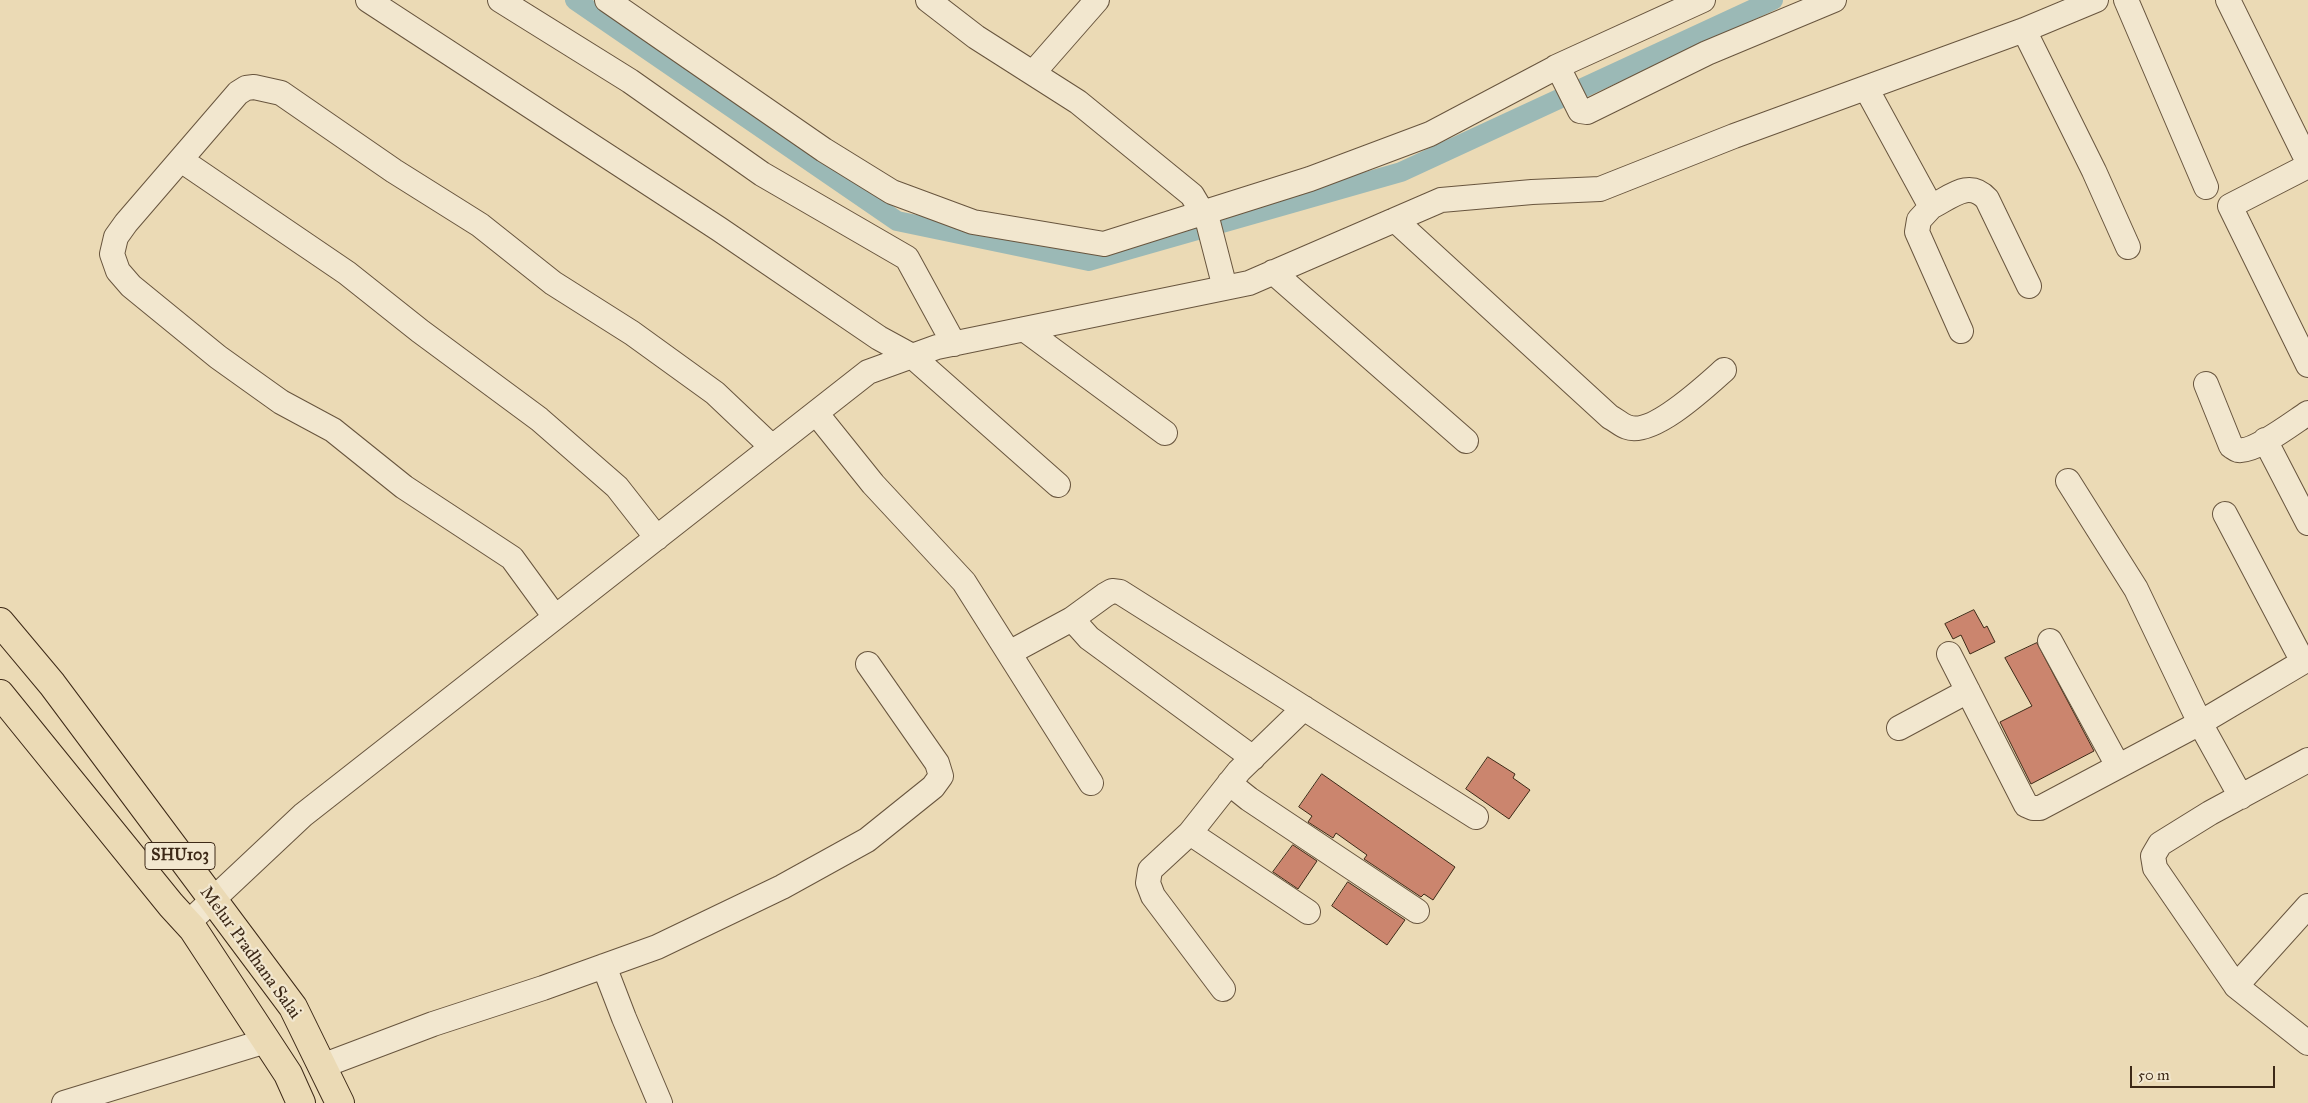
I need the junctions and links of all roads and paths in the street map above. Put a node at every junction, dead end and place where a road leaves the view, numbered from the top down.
1 (368, 0) edge
2 (500, 0) edge
3 (607, 0) edge
4 (928, 0) edge
5 (1097, 0) edge
6 (1703, 0) edge
7 (1834, 0) edge
8 (2096, 0) edge
9 (2126, 0) edge
10 (2228, 0) edge
11 (2024, 30) junction
12 (1033, 73) junction
13 (1566, 86) junction
14 (1866, 88) junction
15 (181, 160) junction
16 (2308, 162) edge
17 (2308, 166) edge
18 (2206, 187) dead end
19 (1931, 207) junction
20 (1395, 220) junction
21 (1209, 224) junction
22 (2128, 247) dead end
23 (1274, 272) junction
24 (2028, 286) dead end
25 (1225, 288) junction
26 (1024, 329) junction
27 (1961, 331) dead end
28 (954, 344) junction
29 (912, 356) junction
30 (2308, 365) edge
31 (1724, 370) dead end
32 (2206, 384) dead end
33 (816, 412) junction
34 (2308, 412) edge
35 (1165, 433) dead end
36 (2265, 440) junction
37 (1466, 441) dead end
38 (772, 447) junction
39 (2068, 481) dead end
40 (1058, 485) dead end
41 (2225, 514) dead end
42 (2308, 523) edge
43 (657, 538) junction
44 (555, 617) junction
45 (1072, 619) junction
46 (0, 622) edge
47 (2050, 641) dead end
48 (1009, 653) junction
49 (1949, 654) dead end
50 (2306, 661) edge
51 (868, 664) dead end
52 (1968, 690) junction
53 (0, 694) edge
54 (1304, 708) junction
55 (2200, 723) junction
56 (1899, 728) dead end
57 (1253, 758) junction
58 (2308, 760) edge
59 (2118, 766) junction
60 (1091, 783) dead end
61 (1229, 783) junction
62 (2241, 797) junction
63 (1476, 817) dead end
64 (1190, 833) junction
65 (214, 901) junction
66 (2308, 906) edge
67 (1417, 911) dead end
68 (1308, 912) dead end
69 (188, 923) junction
70 (604, 966) junction
71 (2236, 986) junction
72 (1223, 989) dead end
73 (286, 998) junction
74 (261, 1033) junction
75 (2308, 1044) edge
76 (322, 1066) junction
77 (64, 1103) edge
78 (301, 1103) edge
79 (340, 1103) edge
80 (660, 1103) edge

1 - 29 street
2 - 28 street
3 - 21 street
4 - 12 street
5 - 12 street
6 - 13 street
7 - 13 street
8 - 11 street
9 - 18 street
10 - 16 street
11 - 14 street
11 - 22 street
12 - 21 street
13 - 21 street
14 - 19 street
14 - 20 street
15 - 38 street
15 - 43 street
15 - 44 street
17 - 30 street
19 - 24 street
19 - 27 street
20 - 23 street
20 - 31 street
21 - 25 street
23 - 25 street
23 - 37 street
25 - 26 street
26 - 28 street
26 - 35 street
28 - 29 street
29 - 33 street
29 - 40 street
32 - 36 street
33 - 38 street
33 - 48 street
34 - 36 street
36 - 42 street
38 - 43 street
39 - 55 street
41 - 50 street
43 - 44 street
44 - 65 street
45 - 48 street
45 - 54 street
45 - 57 street
46 - 65 main road, Melur Pradhana Salai / SHU103
47 - 59 street
48 - 60 street
49 - 52 street
50 - 55 street
51 - 70 street
52 - 56 street
52 - 59 street
53 - 69 main road, Melur Pradhana Salai / SHU103
54 - 57 street
54 - 63 street
55 - 59 street
55 - 62 street
57 - 61 street
58 - 62 street
61 - 64 street
61 - 67 street
62 - 71 street
64 - 68 street
64 - 72 street
65 - 69 street
65 - 73 main road, Melur Pradhana Salai / SHU103
66 - 71 street
69 - 74 main road, Melur Pradhana Salai / SHU103
70 - 76 street
70 - 80 street
71 - 75 street
73 - 74 main road
73 - 76 main road, Melur Pradhana Salai / SHU103
74 - 77 street
74 - 78 main road, Melur Pradhana Salai / SHU103
76 - 79 main road, Melur Pradhana Salai / SHU103

